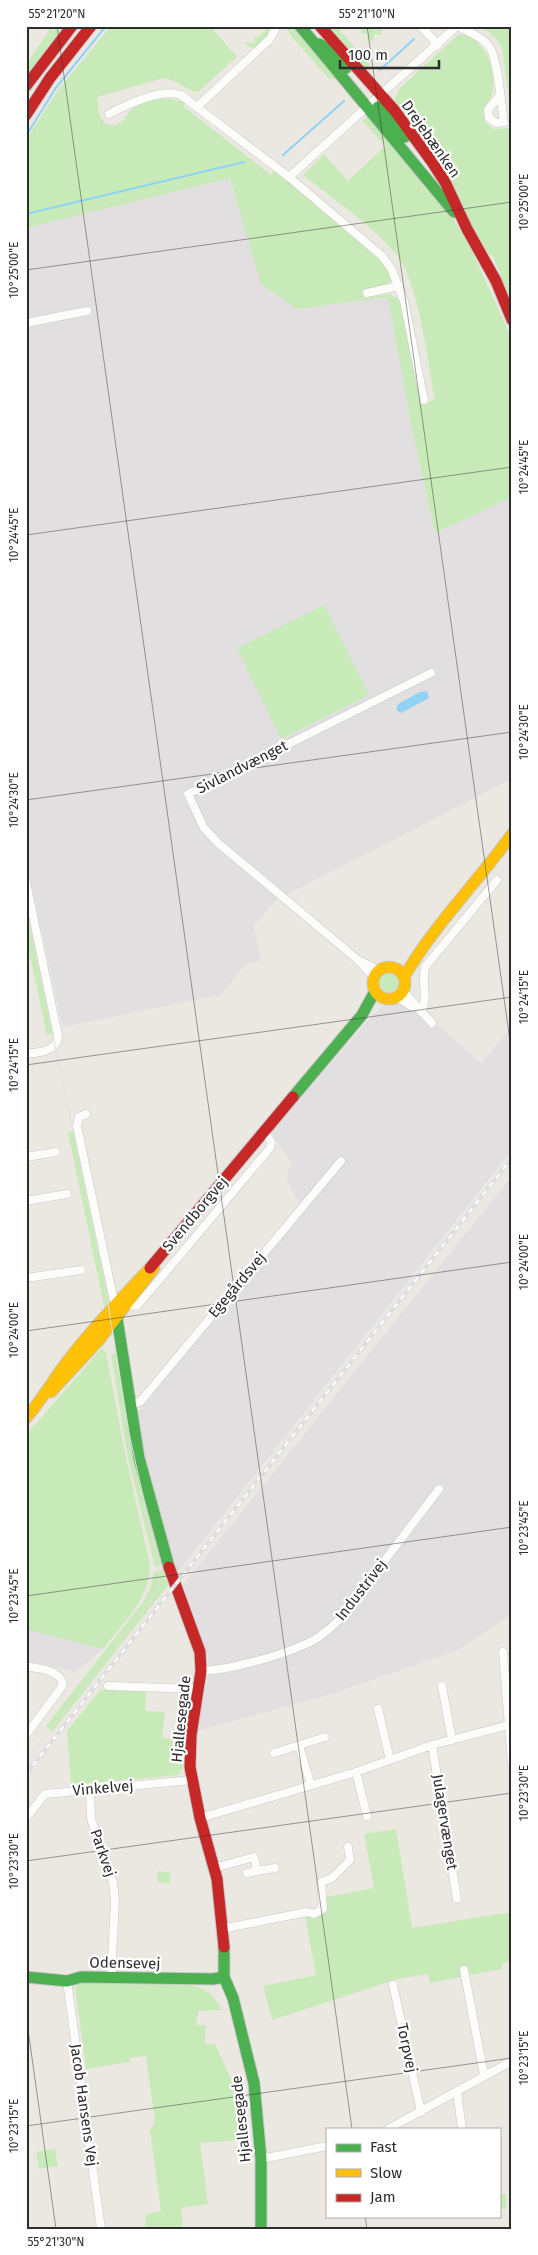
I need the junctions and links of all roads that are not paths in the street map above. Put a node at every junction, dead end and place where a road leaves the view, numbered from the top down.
1 (72, 26) edge
2 (83, 26) edge
3 (91, 26) edge
4 (277, 26) edge
5 (300, 26) edge
6 (320, 26) edge
7 (325, 26) edge
8 (421, 26) edge
9 (457, 26) edge
10 (329, 38) junction
11 (311, 40) junction
12 (438, 44) junction
13 (74, 45) junction
14 (26, 86) edge
15 (380, 95) junction
16 (500, 95) dead end
17 (198, 106) junction
18 (368, 106) junction
19 (109, 114) dead end
20 (26, 115) edge
21 (432, 162) junction
22 (289, 177) junction
23 (467, 230) junction
24 (399, 286) junction
25 (367, 293) dead end
26 (87, 310) dead end
27 (512, 320) edge
28 (26, 323) edge
29 (424, 400) dead end
30 (431, 673) dead end
31 (512, 834) edge
32 (512, 843) edge
33 (490, 865) junction
34 (497, 880) dead end
35 (26, 882) edge
36 (422, 946) junction
37 (394, 968) junction
38 (376, 973) junction
39 (404, 977) junction
40 (379, 994) junction
41 (400, 994) junction
42 (421, 1012) junction
43 (432, 1023) dead end
44 (26, 1054) edge
45 (86, 1114) dead end
46 (265, 1132) junction
47 (56, 1152) dead end
48 (26, 1157) edge
49 (341, 1161) dead end
50 (67, 1194) dead end
51 (26, 1201) edge
52 (163, 1254) junction
53 (81, 1270) dead end
54 (26, 1278) edge
55 (128, 1304) junction
56 (114, 1306) junction
57 (116, 1318) junction
58 (42, 1400) junction
59 (130, 1405) junction
60 (26, 1418) edge
61 (439, 1489) dead end
62 (503, 1652) dead end
63 (26, 1666) edge
64 (201, 1671) junction
65 (108, 1686) dead end
66 (442, 1686) dead end
67 (199, 1690) junction
68 (378, 1709) dead end
69 (509, 1724) edge
70 (26, 1735) edge
71 (325, 1738) dead end
72 (452, 1740) junction
73 (432, 1745) junction
74 (299, 1746) junction
75 (274, 1753) dead end
76 (390, 1760) junction
77 (512, 1764) edge
78 (356, 1772) junction
79 (192, 1780) junction
80 (311, 1785) junction
81 (90, 1789) junction
82 (367, 1816) dead end
83 (26, 1818) edge
84 (200, 1818) junction
85 (348, 1847) dead end
86 (214, 1868) junction
87 (275, 1868) dead end
88 (257, 1871) junction
89 (247, 1873) dead end
90 (457, 1899) dead end
91 (221, 1929) junction
92 (464, 1970) dead end
93 (26, 1977) edge
94 (111, 1977) junction
95 (224, 1978) junction
96 (67, 1981) junction
97 (393, 1985) dead end
98 (512, 2061) edge
99 (484, 2075) junction
100 (457, 2091) junction
101 (421, 2112) junction
102 (390, 2128) edge
103 (462, 2128) edge
104 (326, 2146) edge
105 (261, 2159) junction
106 (101, 2229) edge
107 (261, 2229) edge

1 - 14 street
2 - 13 street
3 - 13 street
4 - 17 street
5 - 11 street, Drejebænken
6 - 10 street, Drejebænken
7 - 10 street
8 - 12 street
9 - 12 street, Drejebænken
9 - 16 street, Drejebænken
10 - 15 street, Drejebænken
11 - 15 street
11 - 18 street, Drejebænken
12 - 15 street, Drejebænken
13 - 20 street
15 - 18 street, Drejebænken
15 - 21 street, Drejebænken
17 - 19 street
17 - 22 street
18 - 21 street
18 - 22 street, Drejebænken
18 - 23 street, Drejebænken
21 - 23 street, Drejebænken
22 - 24 street
23 - 27 street, Drejebænken
24 - 25 street
24 - 29 street
26 - 28 street
30 - 38 street, Sivlandvænget
31 - 33 street
32 - 33 street
33 - 36 street
34 - 42 street
35 - 44 street
36 - 37 street
36 - 39 street
37 - 38 street
37 - 39 street
38 - 40 street
39 - 41 street
40 - 41 street
40 - 46 street, Svendborgvej
41 - 42 street
42 - 43 street
45 - 56 street
46 - 52 street, Svendborgvej
46 - 55 street, Svendborgvej
47 - 48 street
49 - 59 street, Egegårdsvej
50 - 51 street
52 - 55 street, Svendborgvej
52 - 56 street, Svendborgvej
53 - 54 street
55 - 57 street, Svendborgvej
56 - 57 street, Hjallesegade
56 - 58 street, Svendborgvej
57 - 58 street, Svendborgvej
57 - 59 street, Hjallesegade
58 - 60 street, Svendborgvej
59 - 64 street, Hjallesegade
61 - 64 street, Industrivej
62 - 69 street
63 - 70 street
64 - 67 street, Hjallesegade
65 - 67 street
66 - 72 street
67 - 79 street, Hjallesegade
68 - 76 street
69 - 72 street
69 - 77 street
71 - 74 street
72 - 73 street
73 - 76 street
73 - 90 street, Julagervænget
74 - 75 street
74 - 80 street
76 - 78 street
78 - 80 street
78 - 82 street
79 - 81 street, Vinkelvej
79 - 84 street, Hjallesegade
80 - 84 street
81 - 83 street, Vinkelvej
81 - 94 street, Parkvej
84 - 86 street, Hjallesegade
85 - 91 street
86 - 88 street
86 - 91 street, Hjallesegade
87 - 88 street
88 - 89 street
91 - 95 street, Hjallesegade
92 - 99 street
93 - 96 street, Odensevej
94 - 95 street, Odensevej
94 - 96 street, Odensevej
95 - 105 street, Hjallesegade
96 - 106 street, Jacob Hansens Vej
97 - 101 street, Torpvej
98 - 99 street
99 - 100 street
100 - 101 street
100 - 103 street
101 - 102 street
104 - 105 street
105 - 107 street, Hjallesegade

